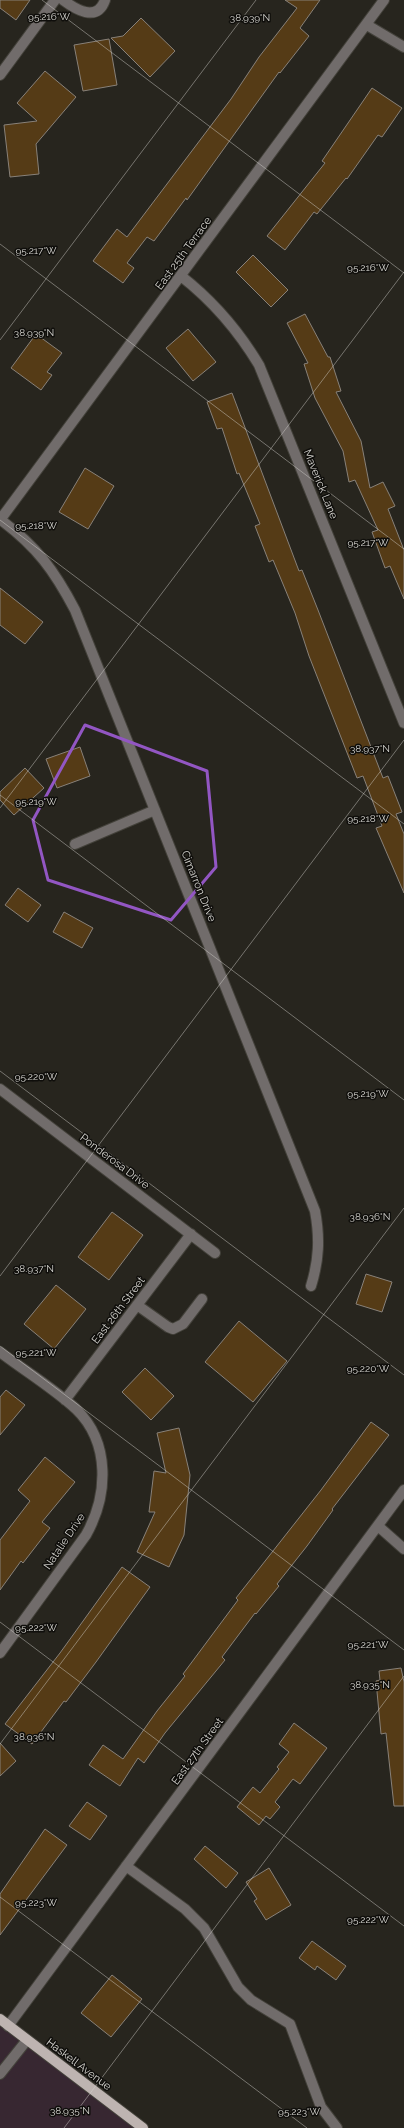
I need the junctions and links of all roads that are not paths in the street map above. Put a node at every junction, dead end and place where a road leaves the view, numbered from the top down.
1 (55, 0) edge
2 (63, 0) edge
3 (105, 0) edge
4 (384, 0) edge
5 (367, 25) junction
6 (404, 47) edge
7 (0, 75) edge
8 (181, 276) junction
9 (0, 520) edge
10 (404, 724) edge
11 (155, 810) junction
12 (75, 844) dead end
13 (0, 1089) edge
14 (191, 1234) junction
15 (215, 1252) dead end
16 (311, 1286) dead end
17 (202, 1299) dead end
18 (137, 1305) junction
19 (0, 1352) edge
20 (65, 1400) junction
21 (404, 1490) edge
22 (378, 1526) junction
23 (404, 1549) edge
24 (0, 1653) edge
25 (126, 1866) junction
26 (4, 2022) edge
27 (27, 2040) junction
28 (0, 2074) edge
29 (143, 2128) edge
30 (337, 2128) edge

1 - 7 street
2 - 3 street
4 - 5 street, East 25th Terrace
5 - 6 street
5 - 8 street, East 25th Terrace
8 - 9 street, East 25th Terrace
8 - 10 street, Maverick Lane
9 - 11 street, Cimarron Drive
11 - 12 street
11 - 16 street, Cimarron Drive
13 - 14 street, Ponderosa Drive
14 - 15 street, Ponderosa Drive
14 - 18 street, East 26th Street
17 - 18 street
18 - 20 street, East 26th Street
19 - 20 street, Natalie Drive
20 - 24 street, Natalie Drive
21 - 22 street, East 27th Street
22 - 23 street
22 - 25 street, East 27th Street
25 - 26 street, East 27th Street
25 - 30 street
26 - 27 main road, Haskell Avenue
27 - 28 street
27 - 29 main road, Haskell Avenue

